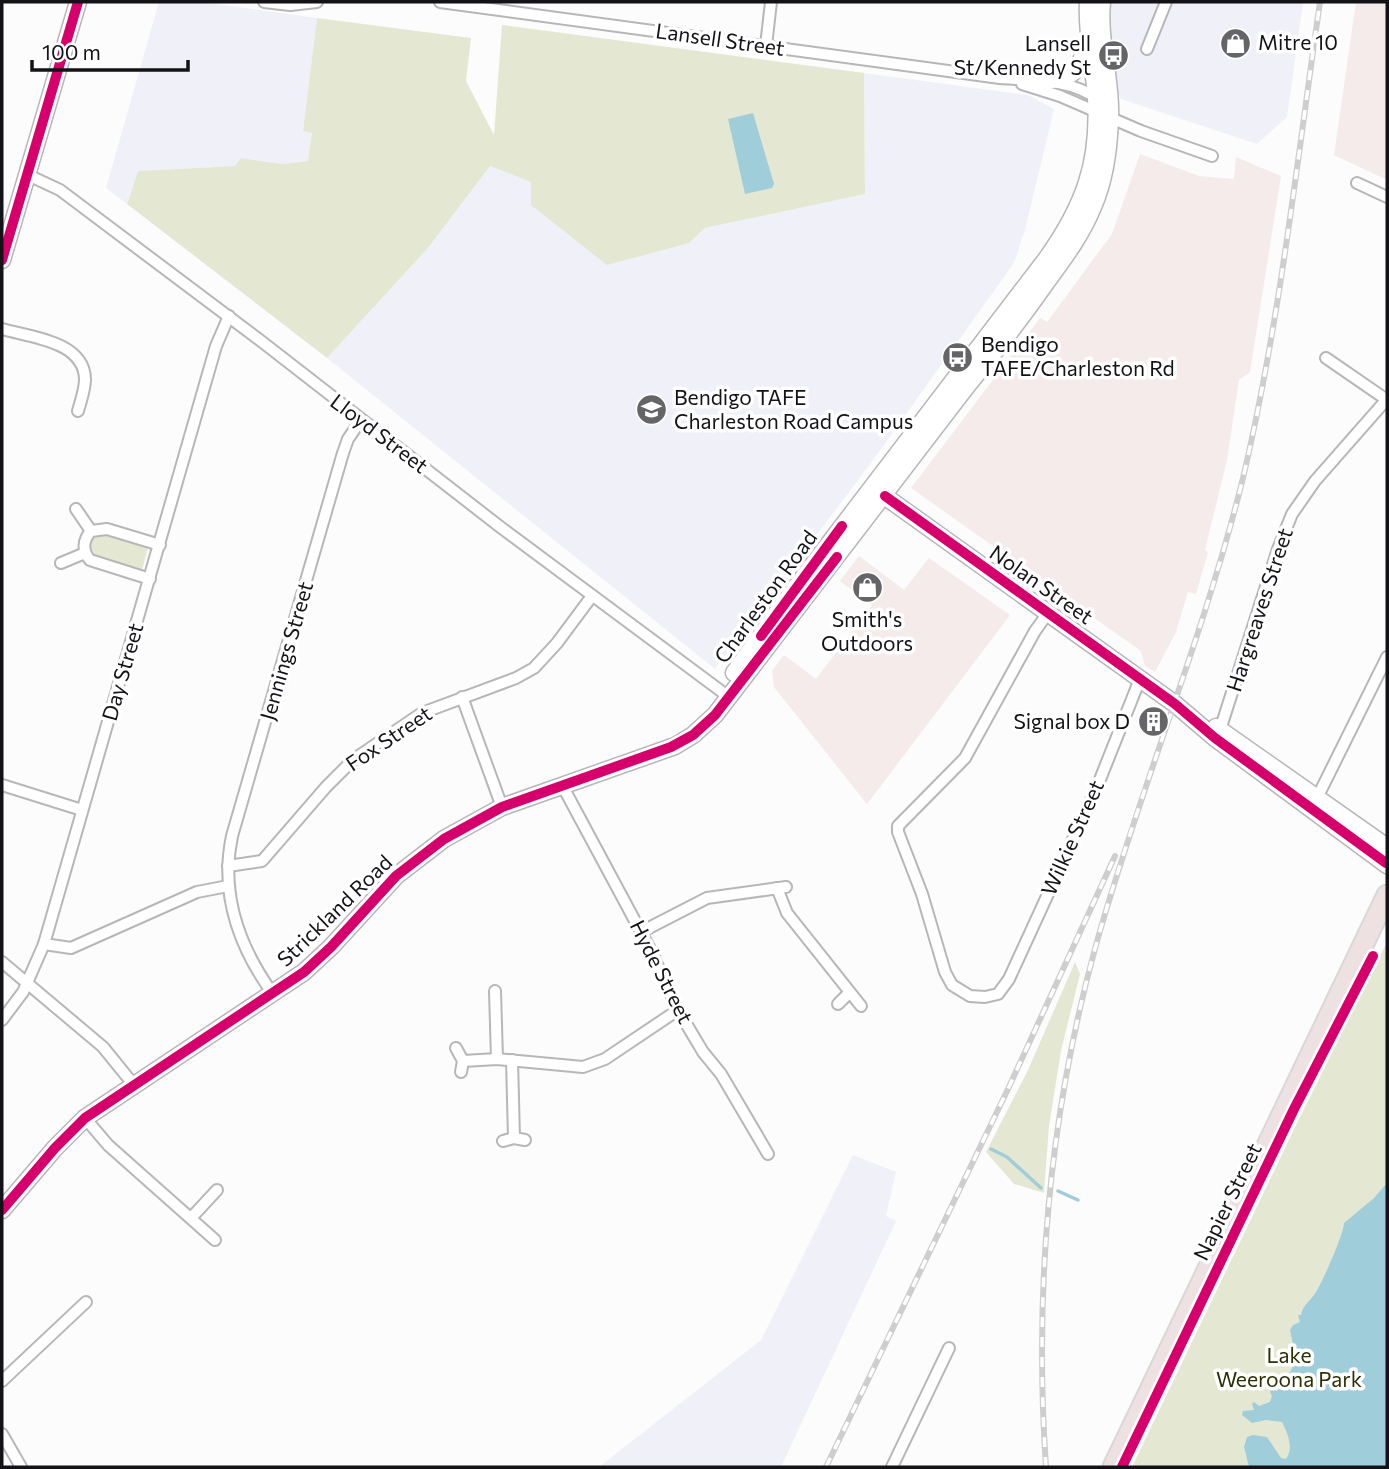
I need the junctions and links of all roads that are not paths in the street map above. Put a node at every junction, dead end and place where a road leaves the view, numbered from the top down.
1 (78, 2) edge
2 (264, 2) edge
3 (317, 2) edge
4 (440, 2) edge
5 (771, 2) edge
6 (1088, 2) edge
7 (1102, 2) edge
8 (1166, 2) edge
9 (1088, 39) junction
10 (766, 46) junction
11 (1147, 49) dead end
12 (1000, 78) junction
13 (1044, 81) junction
14 (1103, 109) junction
15 (1212, 156) dead end
16 (28, 175) junction
17 (1357, 183) dead end
18 (1387, 197) edge
19 (5, 238) edge
20 (2, 260) edge
21 (229, 316) junction
22 (2, 329) edge
23 (1326, 358) dead end
24 (1387, 399) edge
25 (78, 411) dead end
26 (361, 420) junction
27 (878, 492) junction
28 (76, 509) dead end
29 (91, 530) junction
30 (160, 545) junction
31 (85, 553) junction
32 (61, 563) dead end
33 (150, 579) junction
34 (592, 596) junction
35 (1048, 613) junction
36 (1387, 657) edge
37 (1140, 679) junction
38 (725, 694) junction
39 (462, 697) junction
40 (1218, 734) junction
41 (2, 785) edge
42 (562, 785) junction
43 (1314, 803) junction
44 (502, 807) junction
45 (82, 810) junction
46 (1387, 847) edge
47 (1387, 865) edge
48 (228, 866) junction
49 (228, 886) junction
50 (1387, 895) edge
51 (1387, 926) edge
52 (641, 932) junction
53 (44, 944) junction
54 (2, 962) edge
55 (28, 984) junction
56 (495, 991) dead end
57 (849, 993) junction
58 (273, 994) junction
59 (838, 1004) dead end
60 (861, 1006) dead end
61 (678, 1010) junction
62 (2, 1020) edge
63 (456, 1048) dead end
64 (497, 1059) junction
65 (512, 1060) junction
66 (134, 1084) junction
67 (85, 1118) junction
68 (514, 1140) dead end
69 (768, 1154) dead end
70 (1264, 1162) junction
71 (217, 1190) dead end
72 (2, 1210) edge
73 (191, 1218) junction
74 (215, 1240) dead end
75 (1215, 1265) junction
76 (86, 1302) dead end
77 (949, 1348) dead end
78 (2, 1381) edge
79 (2, 1434) edge
80 (21, 1467) edge
81 (891, 1467) edge
82 (1113, 1467) edge
83 (1122, 1467) edge

1 - 16 street
2 - 3 street
4 - 10 street, Lansell Street
5 - 10 street
6 - 9 street
7 - 14 street
8 - 11 street
9 - 13 street
9 - 14 street
10 - 12 street, Lansell Street
12 - 13 street, Lansell Street
12 - 14 street, Lansell Street
13 - 14 street, Lansell Street
14 - 15 street, Lansell Street
14 - 27 street, Charleston Road
16 - 19 street
16 - 21 street, Lloyd Street
17 - 18 street
19 - 20 street
21 - 26 street, Lloyd Street
21 - 30 street, Day Street
22 - 25 street
23 - 24 street
24 - 40 street, Hargreaves Street
26 - 34 street, Lloyd Street
26 - 48 street, Jennings Street
27 - 35 street, Nolan Street
27 - 38 street, Charleston Road
28 - 29 street
29 - 30 street
29 - 31 street
30 - 33 street, Day Street
31 - 32 street
31 - 33 street
33 - 45 street, Day Street
34 - 38 street, Lloyd Street
34 - 39 street, Fox Street
35 - 37 street, Nolan Street
35 - 37 street, Wilkie Street
36 - 43 street
37 - 40 street, Nolan Street
38 - 42 street, Strickland Road
39 - 44 street
39 - 48 street, Fox Street
40 - 43 street, Nolan Street
41 - 45 street
42 - 44 street, Strickland Road
42 - 52 street, Hyde Street
43 - 46 street, Nolan Street
43 - 47 street, Nolan Street
44 - 58 street, Strickland Road
45 - 53 street, Day Street
48 - 49 street, Jennings Street
49 - 53 street
49 - 58 street, Jennings Street
50 - 70 highway, Napier Street
51 - 70 highway, Napier Street
52 - 57 street
52 - 61 street, Hyde Street
53 - 55 street, Day Street
54 - 55 street
55 - 62 street, Day Street
55 - 66 street
56 - 64 street
57 - 59 street
57 - 60 street
58 - 66 street, Strickland Road
61 - 65 street
61 - 69 street, Hyde Street
63 - 64 street
64 - 65 street
65 - 68 street
66 - 67 street, Strickland Road
67 - 72 street, Strickland Road
67 - 73 street
70 - 75 highway, Napier Street
71 - 73 street
73 - 74 street
75 - 82 highway, Napier Street
75 - 83 highway, Napier Street
76 - 78 street
77 - 81 street
79 - 80 street

